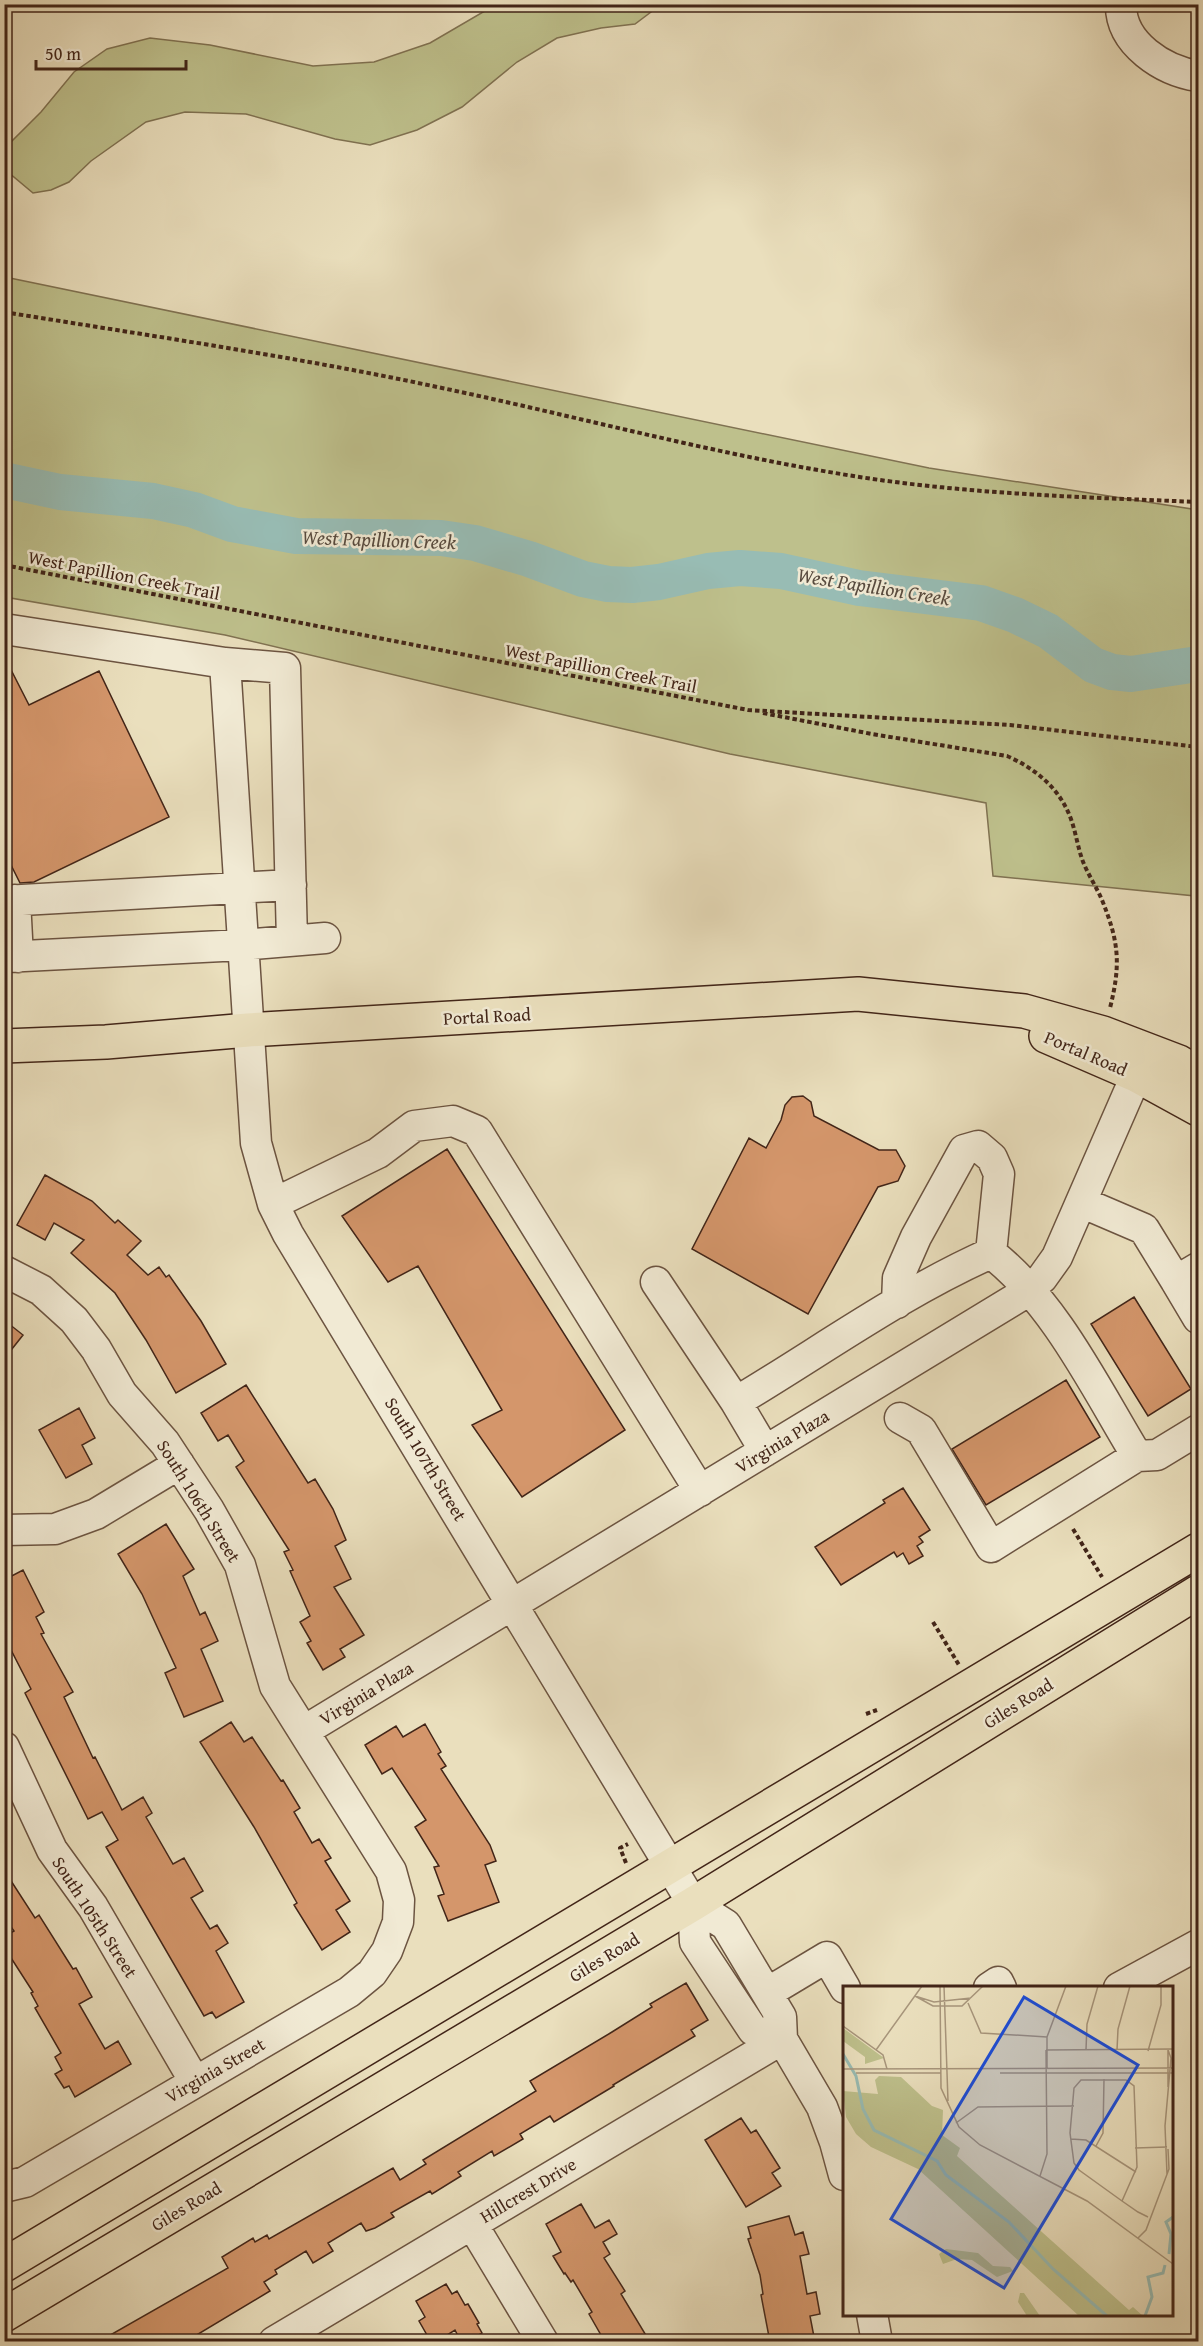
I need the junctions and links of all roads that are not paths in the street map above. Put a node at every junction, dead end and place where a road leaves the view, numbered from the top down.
1 (1121, 4) edge
2 (1198, 76) edge
3 (4, 629) edge
4 (225, 663) junction
5 (291, 885) junction
6 (238, 888) junction
7 (10, 900) edge
8 (325, 938) dead end
9 (292, 940) junction
10 (242, 945) junction
11 (11, 957) edge
12 (969, 1005) junction
13 (248, 1030) junction
14 (4, 1046) edge
15 (1141, 1063) junction
16 (1198, 1073) edge
17 (1198, 1109) edge
18 (1081, 1202) junction
19 (273, 1204) junction
20 (991, 1253) junction
21 (4, 1271) edge
22 (1187, 1274) edge
23 (656, 1282) dead end
24 (1029, 1289) junction
25 (897, 1303) junction
26 (1198, 1318) edge
27 (736, 1402) junction
28 (910, 1424) dead end
29 (1198, 1430) edge
30 (765, 1451) junction
31 (1137, 1456) junction
32 (179, 1464) junction
33 (700, 1491) junction
34 (4, 1530) edge
35 (1198, 1550) edge
36 (1198, 1592) edge
37 (513, 1604) junction
38 (304, 1731) junction
39 (4, 1747) edge
40 (670, 1866) junction
41 (693, 1904) junction
42 (398, 1922) joint
43 (1198, 1945) edge
44 (844, 1986) edge
45 (1123, 1986) edge
46 (767, 1993) junction
47 (782, 2039) junction
48 (195, 2082) junction
49 (840, 2139) edge
50 (843, 2166) edge
51 (4, 2187) edge
52 (472, 2224) junction
53 (4, 2265) edge
54 (4, 2315) edge
55 (872, 2316) edge
56 (274, 2342) edge
57 (543, 2342) edge
58 (877, 2342) edge

1 - 2 street
3 - 4 street
4 - 5 street
4 - 6 street, South 107th Street
5 - 6 street
5 - 9 street
6 - 7 street
6 - 10 street, South 107th Street
7 - 11 street
8 - 9 street
9 - 10 street
10 - 11 street
10 - 13 street, South 107th Street
12 - 13 main road, Portal Road
12 - 15 main road, Portal Road
12 - 15 main road, Portal Road
13 - 14 main road, Portal Road
13 - 19 street, South 107th Street
15 - 16 main road, Portal Road
15 - 17 main road, Portal Road
15 - 18 street, Virginia Plaza
18 - 22 street
18 - 24 street, Virginia Plaza
19 - 33 street
19 - 37 street, South 107th Street
20 - 24 street
20 - 25 street
20 - 25 street
21 - 32 street, South 106th Street
22 - 26 street
23 - 27 street
24 - 30 street, Virginia Plaza
24 - 31 street
25 - 27 street
27 - 30 street
28 - 31 street
29 - 31 street
30 - 33 street, Virginia Plaza
32 - 34 street
32 - 38 street, South 106th Street
33 - 37 street, Virginia Plaza
35 - 40 main road, Giles Road
36 - 41 main road, Giles Road
37 - 38 street, Virginia Plaza
37 - 40 street, South 107th Street
38 - 42 street, South 106th Street
39 - 48 street, South 105th Street
40 - 41 street, South 107th Street
40 - 53 main road, Giles Road
41 - 46 street
41 - 47 street
41 - 54 main road, Giles Road
42 - 48 street, Virginia Street
43 - 45 street
44 - 46 street
46 - 47 street
47 - 49 street
47 - 52 street, Hillcrest Drive
48 - 51 street, Virginia Street
49 - 50 street
52 - 56 street, Hillcrest Drive
52 - 57 street
55 - 58 street

